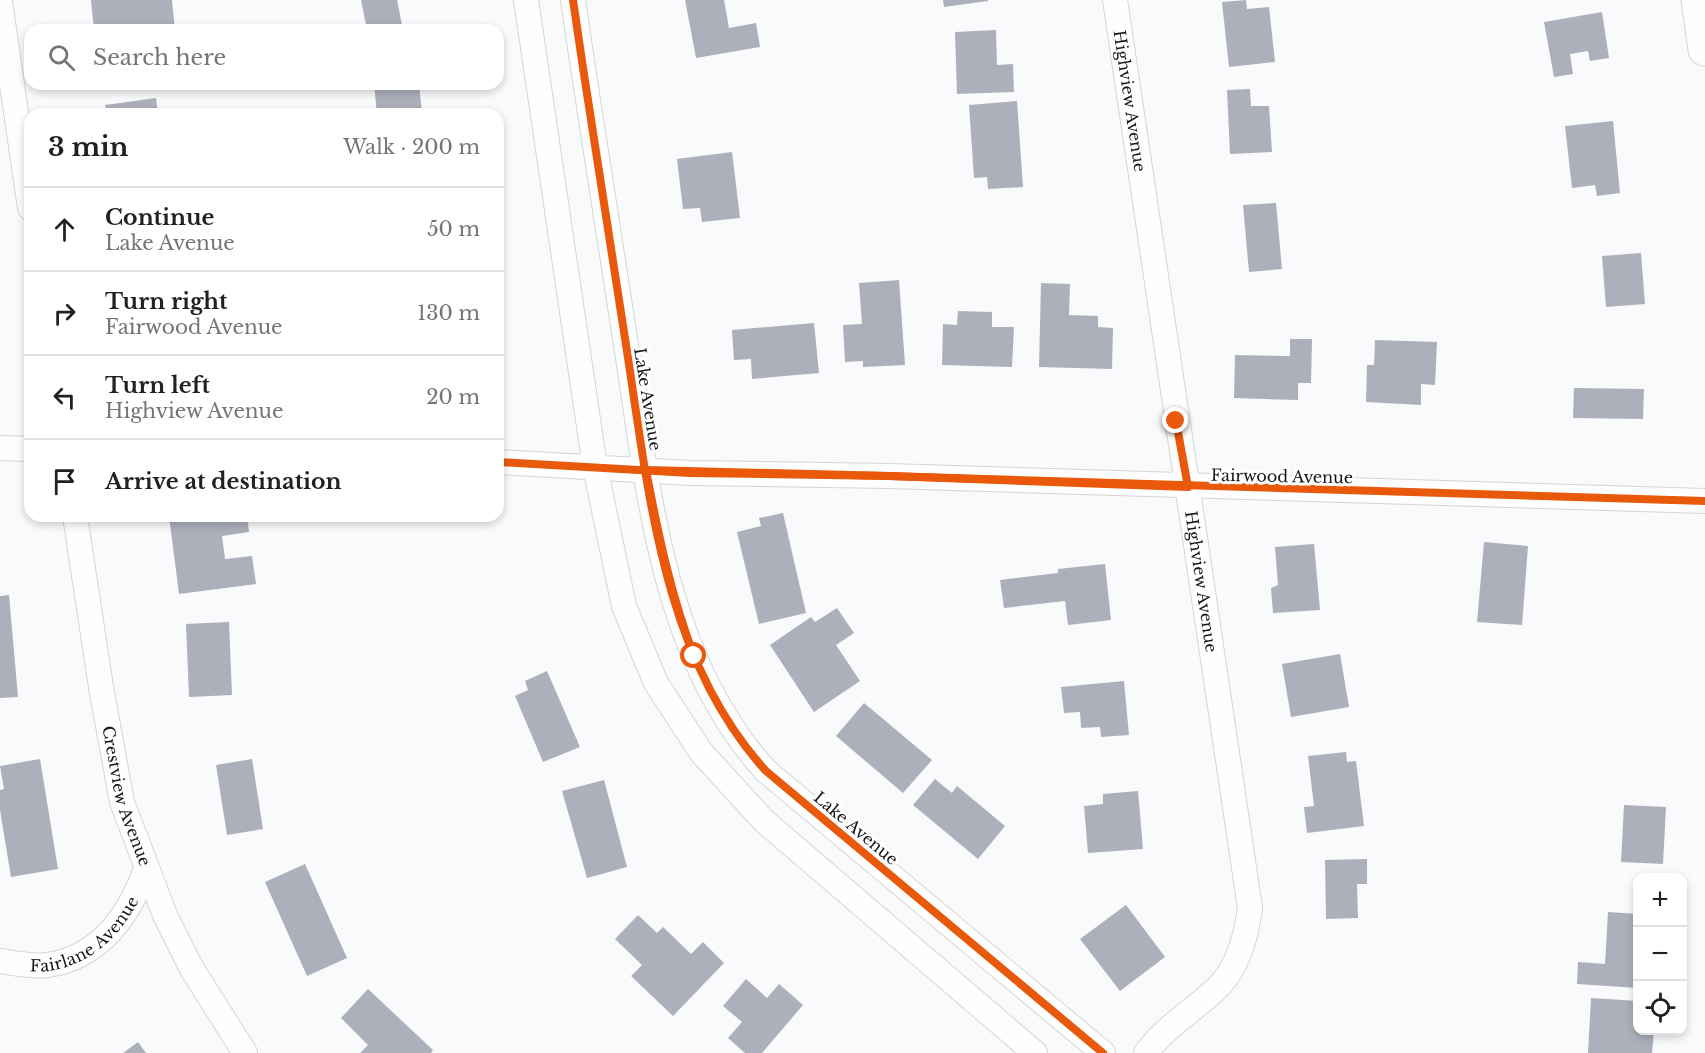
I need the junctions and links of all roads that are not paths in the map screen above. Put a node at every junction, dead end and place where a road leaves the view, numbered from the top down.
1 (526, 0) edge
2 (573, 0) edge
3 (1115, 0) edge
4 (1698, 0) edge
5 (0, 2) edge
6 (1705, 49) edge
7 (24, 167) edge
8 (0, 448) edge
9 (24, 448) edge
10 (504, 462) edge
11 (595, 467) junction
12 (646, 470) junction
13 (1188, 487) junction
14 (1705, 501) edge
15 (76, 522) edge
16 (146, 869) junction
17 (0, 961) edge
18 (245, 1053) edge
19 (1035, 1053) edge
20 (1103, 1053) edge
21 (1146, 1053) edge

1 - 11 street
2 - 12 street, Lake Avenue
3 - 13 street, Highview Avenue
4 - 6 street
5 - 7 street
8 - 9 street
10 - 11 street, Fairwood Avenue
11 - 12 street, Fairwood Avenue
11 - 19 street
12 - 13 street, Fairwood Avenue
12 - 20 street, Lake Avenue
13 - 14 street, Fairwood Avenue
13 - 21 street, Highview Avenue
15 - 16 street, Crestview Avenue
16 - 17 street, Fairlane Avenue
16 - 18 street, Crestview Avenue

